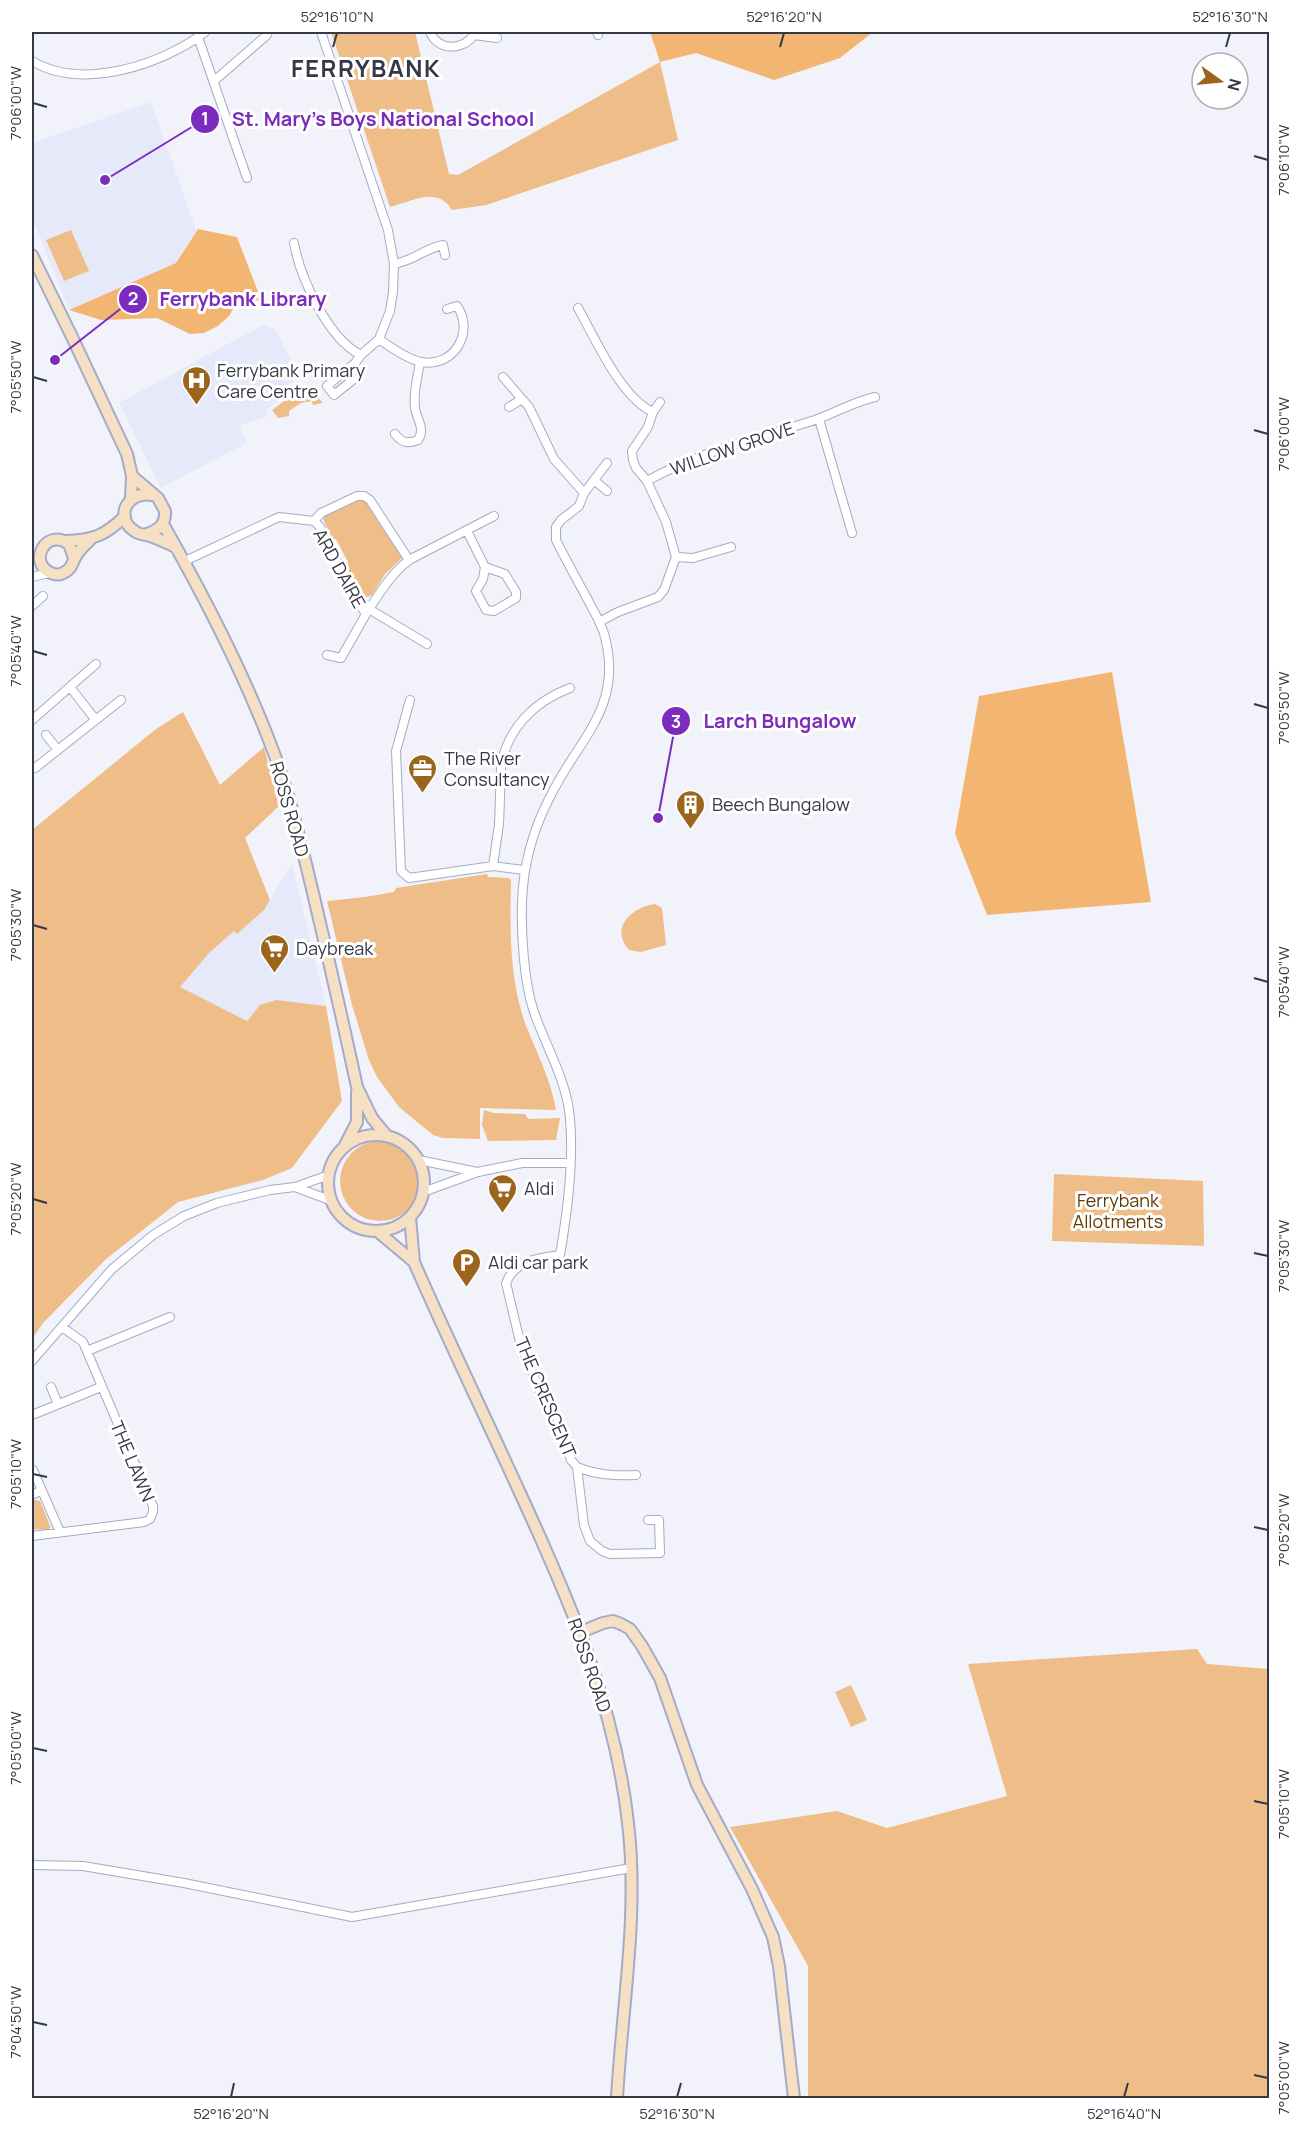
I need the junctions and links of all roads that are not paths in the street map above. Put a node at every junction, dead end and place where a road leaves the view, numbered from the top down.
1 (321, 32) edge
2 (430, 32) edge
3 (268, 33) edge
4 (472, 33) edge
5 (202, 34) edge
6 (497, 38) dead end
7 (32, 61) edge
8 (214, 81) junction
9 (247, 177) dead end
10 (294, 243) dead end
11 (32, 255) edge
12 (445, 255) dead end
13 (394, 264) junction
14 (578, 308) dead end
15 (447, 309) dead end
16 (379, 339) junction
17 (361, 355) junction
18 (420, 362) junction
19 (347, 370) dead end
20 (503, 377) dead end
21 (874, 397) dead end
22 (522, 399) junction
23 (660, 402) dead end
24 (509, 407) dead end
25 (654, 412) junction
26 (819, 419) junction
27 (395, 434) dead end
28 (608, 463) dead end
29 (132, 476) junction
30 (594, 480) junction
31 (647, 481) junction
32 (607, 491) dead end
33 (584, 492) junction
34 (152, 495) junction
35 (131, 498) junction
36 (124, 516) junction
37 (494, 516) dead end
38 (314, 521) junction
39 (163, 524) junction
40 (111, 530) junction
41 (467, 531) junction
42 (852, 533) dead end
43 (142, 534) junction
44 (90, 540) junction
45 (65, 542) junction
46 (176, 547) junction
47 (731, 547) dead end
48 (676, 557) junction
49 (74, 558) junction
50 (40, 559) junction
51 (409, 560) junction
52 (184, 561) junction
53 (485, 567) junction
54 (50, 573) junction
55 (32, 576) edge
56 (43, 596) dead end
57 (32, 606) edge
58 (368, 612) junction
59 (599, 622) junction
60 (427, 644) dead end
61 (327, 655) dead end
62 (96, 664) dead end
63 (70, 687) junction
64 (570, 688) dead end
65 (121, 700) dead end
66 (410, 700) dead end
67 (95, 719) junction
68 (32, 720) edge
69 (46, 735) dead end
70 (58, 750) junction
71 (35, 768) dead end
72 (493, 866) junction
73 (524, 870) junction
74 (357, 1087) junction
75 (386, 1135) junction
76 (345, 1146) junction
77 (420, 1160) junction
78 (570, 1163) junction
79 (478, 1172) junction
80 (328, 1175) junction
81 (295, 1187) junction
82 (423, 1192) junction
83 (332, 1201) junction
84 (410, 1217) junction
85 (377, 1231) junction
86 (414, 1262) junction
87 (170, 1317) dead end
88 (62, 1327) junction
89 (87, 1351) junction
90 (32, 1361) edge
91 (51, 1387) dead end
92 (101, 1387) junction
93 (58, 1404) junction
94 (32, 1415) edge
95 (577, 1467) junction
96 (33, 1470) dead end
97 (636, 1475) dead end
98 (42, 1490) junction
99 (32, 1495) edge
100 (648, 1520) dead end
101 (60, 1532) junction
102 (32, 1536) edge
103 (581, 1632) junction
104 (32, 1865) edge
105 (631, 1868) junction
106 (617, 2098) edge
107 (794, 2098) edge

1 - 13 street
2 - 4 street
3 - 8 street
4 - 6 street
5 - 7 street
5 - 8 street
8 - 9 street
10 - 17 street
11 - 29 main road
12 - 13 street
13 - 16 street
14 - 25 street
15 - 18 street
16 - 17 street
16 - 18 street
17 - 19 street
18 - 27 street
20 - 22 street
21 - 26 street, WILLOW GROVE
22 - 24 street
22 - 33 street
23 - 25 street
25 - 31 street
26 - 31 street, WILLOW GROVE
26 - 42 street, WILLOW GROVE
28 - 30 street
29 - 34 main road
29 - 35 main road
30 - 32 street
30 - 33 street
31 - 48 street
33 - 59 street
34 - 35 main road
34 - 39 main road
35 - 36 main road
36 - 40 main road
36 - 43 main road
37 - 41 street, ARD DAIRE
38 - 51 street, ARD DAIRE
38 - 52 street, ARD DAIRE
38 - 58 street, ARD DAIRE
39 - 43 main road
39 - 46 main road, ROSS ROAD
40 - 43 main road
40 - 44 main road
41 - 51 street, ARD DAIRE
41 - 53 street
43 - 46 main road
44 - 45 main road
44 - 49 main road
45 - 49 main road
45 - 50 main road
46 - 52 main road, ROSS ROAD
47 - 48 street
48 - 59 street
49 - 54 main road
50 - 54 main road
50 - 55 street
51 - 58 street, ARD DAIRE
52 - 74 main road, ROSS ROAD
53 - 53 street
54 - 55 street
56 - 57 street
58 - 60 street, ARD DAIRE
58 - 61 street, ARD DAIRE
59 - 73 street
62 - 63 street
63 - 67 street
63 - 68 street
64 - 72 street
65 - 67 street
66 - 72 street
67 - 70 street
69 - 70 street
70 - 71 street
72 - 73 street
73 - 78 street
74 - 75 main road
74 - 76 main road
75 - 76 main road
75 - 77 main road
76 - 80 main road
77 - 79 street
77 - 82 main road
78 - 79 street
78 - 95 street, THE CRESCENT
79 - 82 street
80 - 81 street
80 - 83 main road
81 - 83 street
81 - 88 street
82 - 84 main road
83 - 85 main road
84 - 85 main road
84 - 86 main road
85 - 86 main road
86 - 103 main road, ROSS ROAD
87 - 89 street
88 - 89 street, THE LAWN
88 - 90 street
89 - 92 street, THE LAWN
91 - 93 street
92 - 93 street
92 - 101 street, THE LAWN
93 - 94 street
95 - 97 street, THE CRESCENT
95 - 100 street, THE CRESCENT
96 - 98 street
98 - 99 street
98 - 101 street
101 - 102 street, THE LAWN
103 - 105 main road, ROSS ROAD
103 - 107 main road
104 - 105 street
105 - 106 main road, ROSS ROAD

